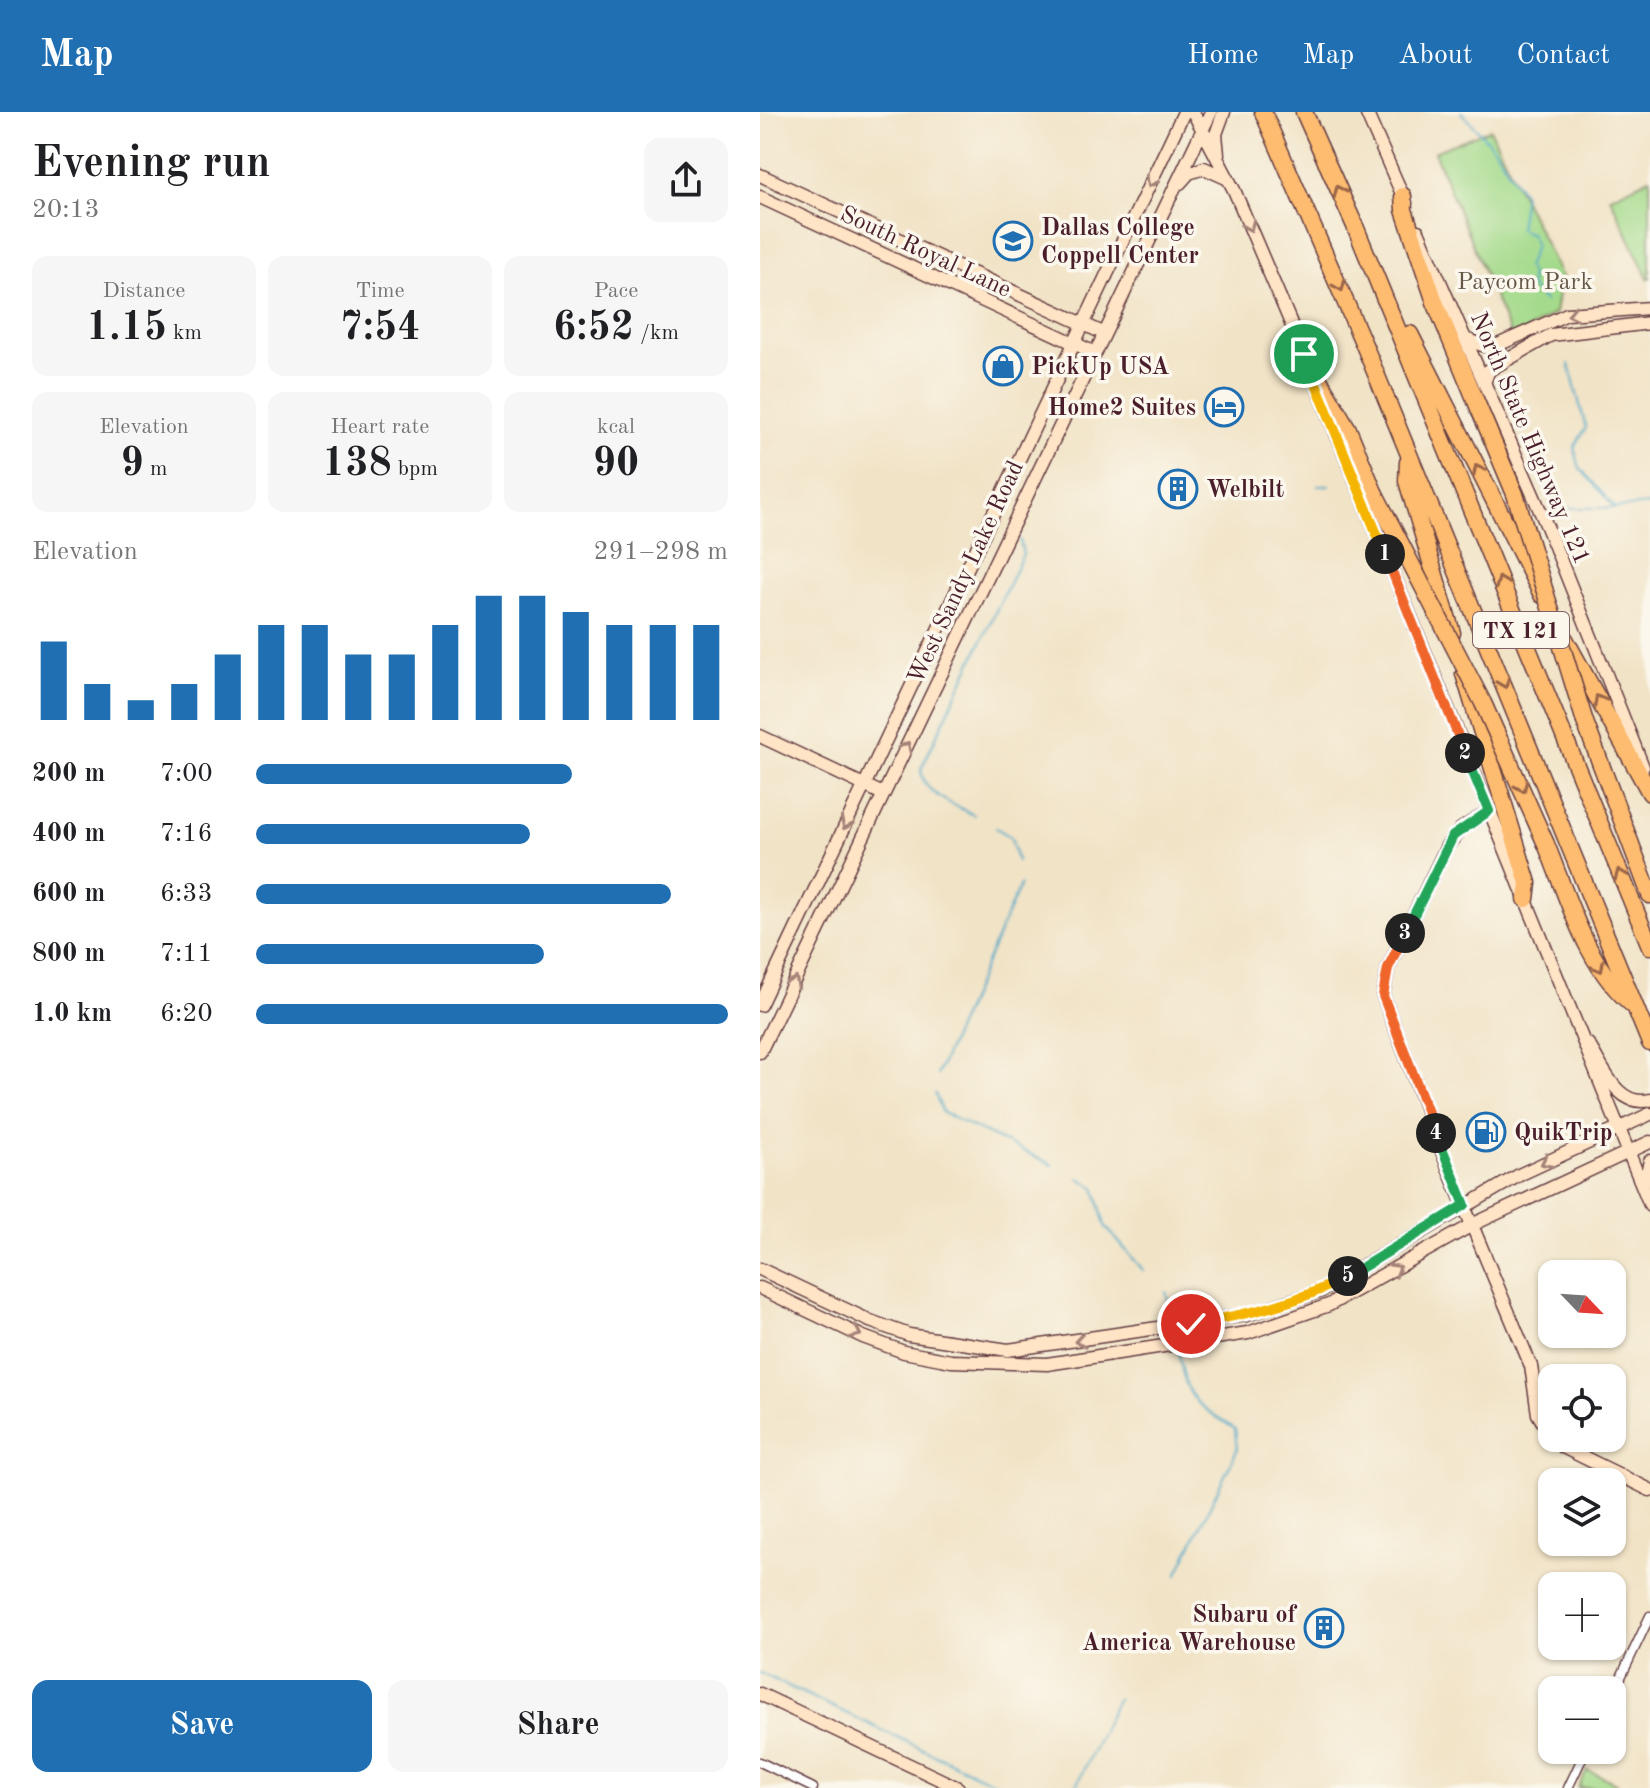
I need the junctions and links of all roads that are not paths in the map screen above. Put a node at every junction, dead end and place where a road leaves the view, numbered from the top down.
1 (1184, 112) edge
2 (1193, 112) edge
3 (1211, 112) edge
4 (1224, 112) edge
5 (1263, 112) edge
6 (1304, 112) edge
7 (1366, 112) edge
8 (1202, 130) junction
9 (1218, 162) junction
10 (760, 175) edge
11 (1228, 179) junction
12 (1172, 192) junction
13 (1403, 196) junction
14 (760, 197) edge
15 (813, 199) junction
16 (804, 218) junction
17 (1650, 308) edge
18 (1391, 314) junction
19 (1650, 323) edge
20 (1083, 324) junction
21 (1103, 333) junction
22 (1465, 339) junction
23 (1074, 343) junction
24 (1093, 352) junction
25 (1304, 354) junction
26 (1484, 383) junction
27 (1408, 457) junction
28 (996, 510) junction
29 (1014, 519) junction
30 (760, 736) edge
31 (864, 785) junction
32 (1650, 785) edge
33 (1650, 793) edge
34 (883, 794) junction
35 (1489, 811) junction
36 (1650, 895) edge
37 (1526, 899) junction
38 (1650, 946) edge
39 (760, 1005) edge
40 (1636, 1007) junction
41 (1572, 1018) junction
42 (1650, 1043) edge
43 (761, 1046) edge
44 (1650, 1100) edge
45 (1605, 1101) junction
46 (1650, 1114) edge
47 (1615, 1127) junction
48 (1591, 1140) junction
49 (1650, 1142) edge
50 (1626, 1151) junction
51 (1650, 1161) edge
52 (1599, 1163) junction
53 (1635, 1172) junction
54 (1643, 1189) junction
55 (1465, 1205) junction
56 (1650, 1205) edge
57 (1474, 1224) junction
58 (760, 1269) edge
59 (760, 1288) edge
60 (816, 1297) junction
61 (810, 1312) junction
62 (1538, 1414) edge
63 (1573, 1452) edge
64 (1650, 1490) edge
65 (1650, 1616) edge
66 (1622, 1676) edge
67 (760, 1694) edge
68 (760, 1762) edge
69 (1579, 1764) edge
70 (813, 1788) edge
71 (958, 1788) edge
72 (1568, 1788) edge

1 -> 20 main road, West Sandy Lake Road
2 - 8 main road
3 - 8 main road, West Sandy Lake Road
4 - 9 main road
5 -> 27 highway, TX 121
18 -> 6 highway, TX 121
7 - 13 main road, North State Highway 121
8 - 9 main road
8 - 12 main road, West Sandy Lake Road
9 - 11 main road
10 - 15 main road, South Royal Lane
11 - 12 main road
11 -> 25 main road
12 - 21 main road, West Sandy Lake Road
13 - 22 main road, North State Highway 121
13 - 36 highway, bridge
14 - 16 main road, South Royal Lane
15 - 16 main road
15 - 20 main road, South Royal Lane
16 - 23 main road, South Royal Lane
17 -> 22 main road
33 -> 18 highway
38 -> 18 highway, TX 121
19 - 26 main road
20 - 21 main road, South Royal Lane
20 - 23 main road, West Sandy Lake Road
21 - 24 main road, West Sandy Lake Road
22 - 26 main road, North State Highway 121
23 - 24 main road, South Royal Lane
23 - 28 main road, West Sandy Lake Road
24 - 29 main road, West Sandy Lake Road
25 - 35 main road
25 -> 40 highway, bridge
26 - 32 main road, North State Highway 121
27 - 37 highway
27 -> 40 highway, TX 121
28 - 29 main road
28 - 31 main road, West Sandy Lake Road
34 -> 29 main road, West Sandy Lake Road
30 - 31 main road
31 - 34 main road
31 -> 39 main road, West Sandy Lake Road
43 -> 34 main road, West Sandy Lake Road
35 - 37 main road
35 - 55 main road
37 - 41 main road
40 - 42 highway, TX 121
41 - 44 main road
41 - 45 main road
45 - 47 main road
45 - 48 main road
46 - 47 main road
47 - 48 main road
47 - 50 main road
48 -> 55 main road
49 - 50 main road
50 - 52 main road
50 - 53 main road
51 - 54 main road
52 - 53 main road
52 - 57 main road
53 - 54 main road
54 - 56 main road
55 - 57 main road
55 -> 60 main road
61 -> 57 main road
57 - 62 main road
58 - 60 main road
59 - 61 main road
60 - 61 main road
63 - 64 main road
65 - 66 street
67 - 71 main road
68 - 70 street
69 - 72 street

